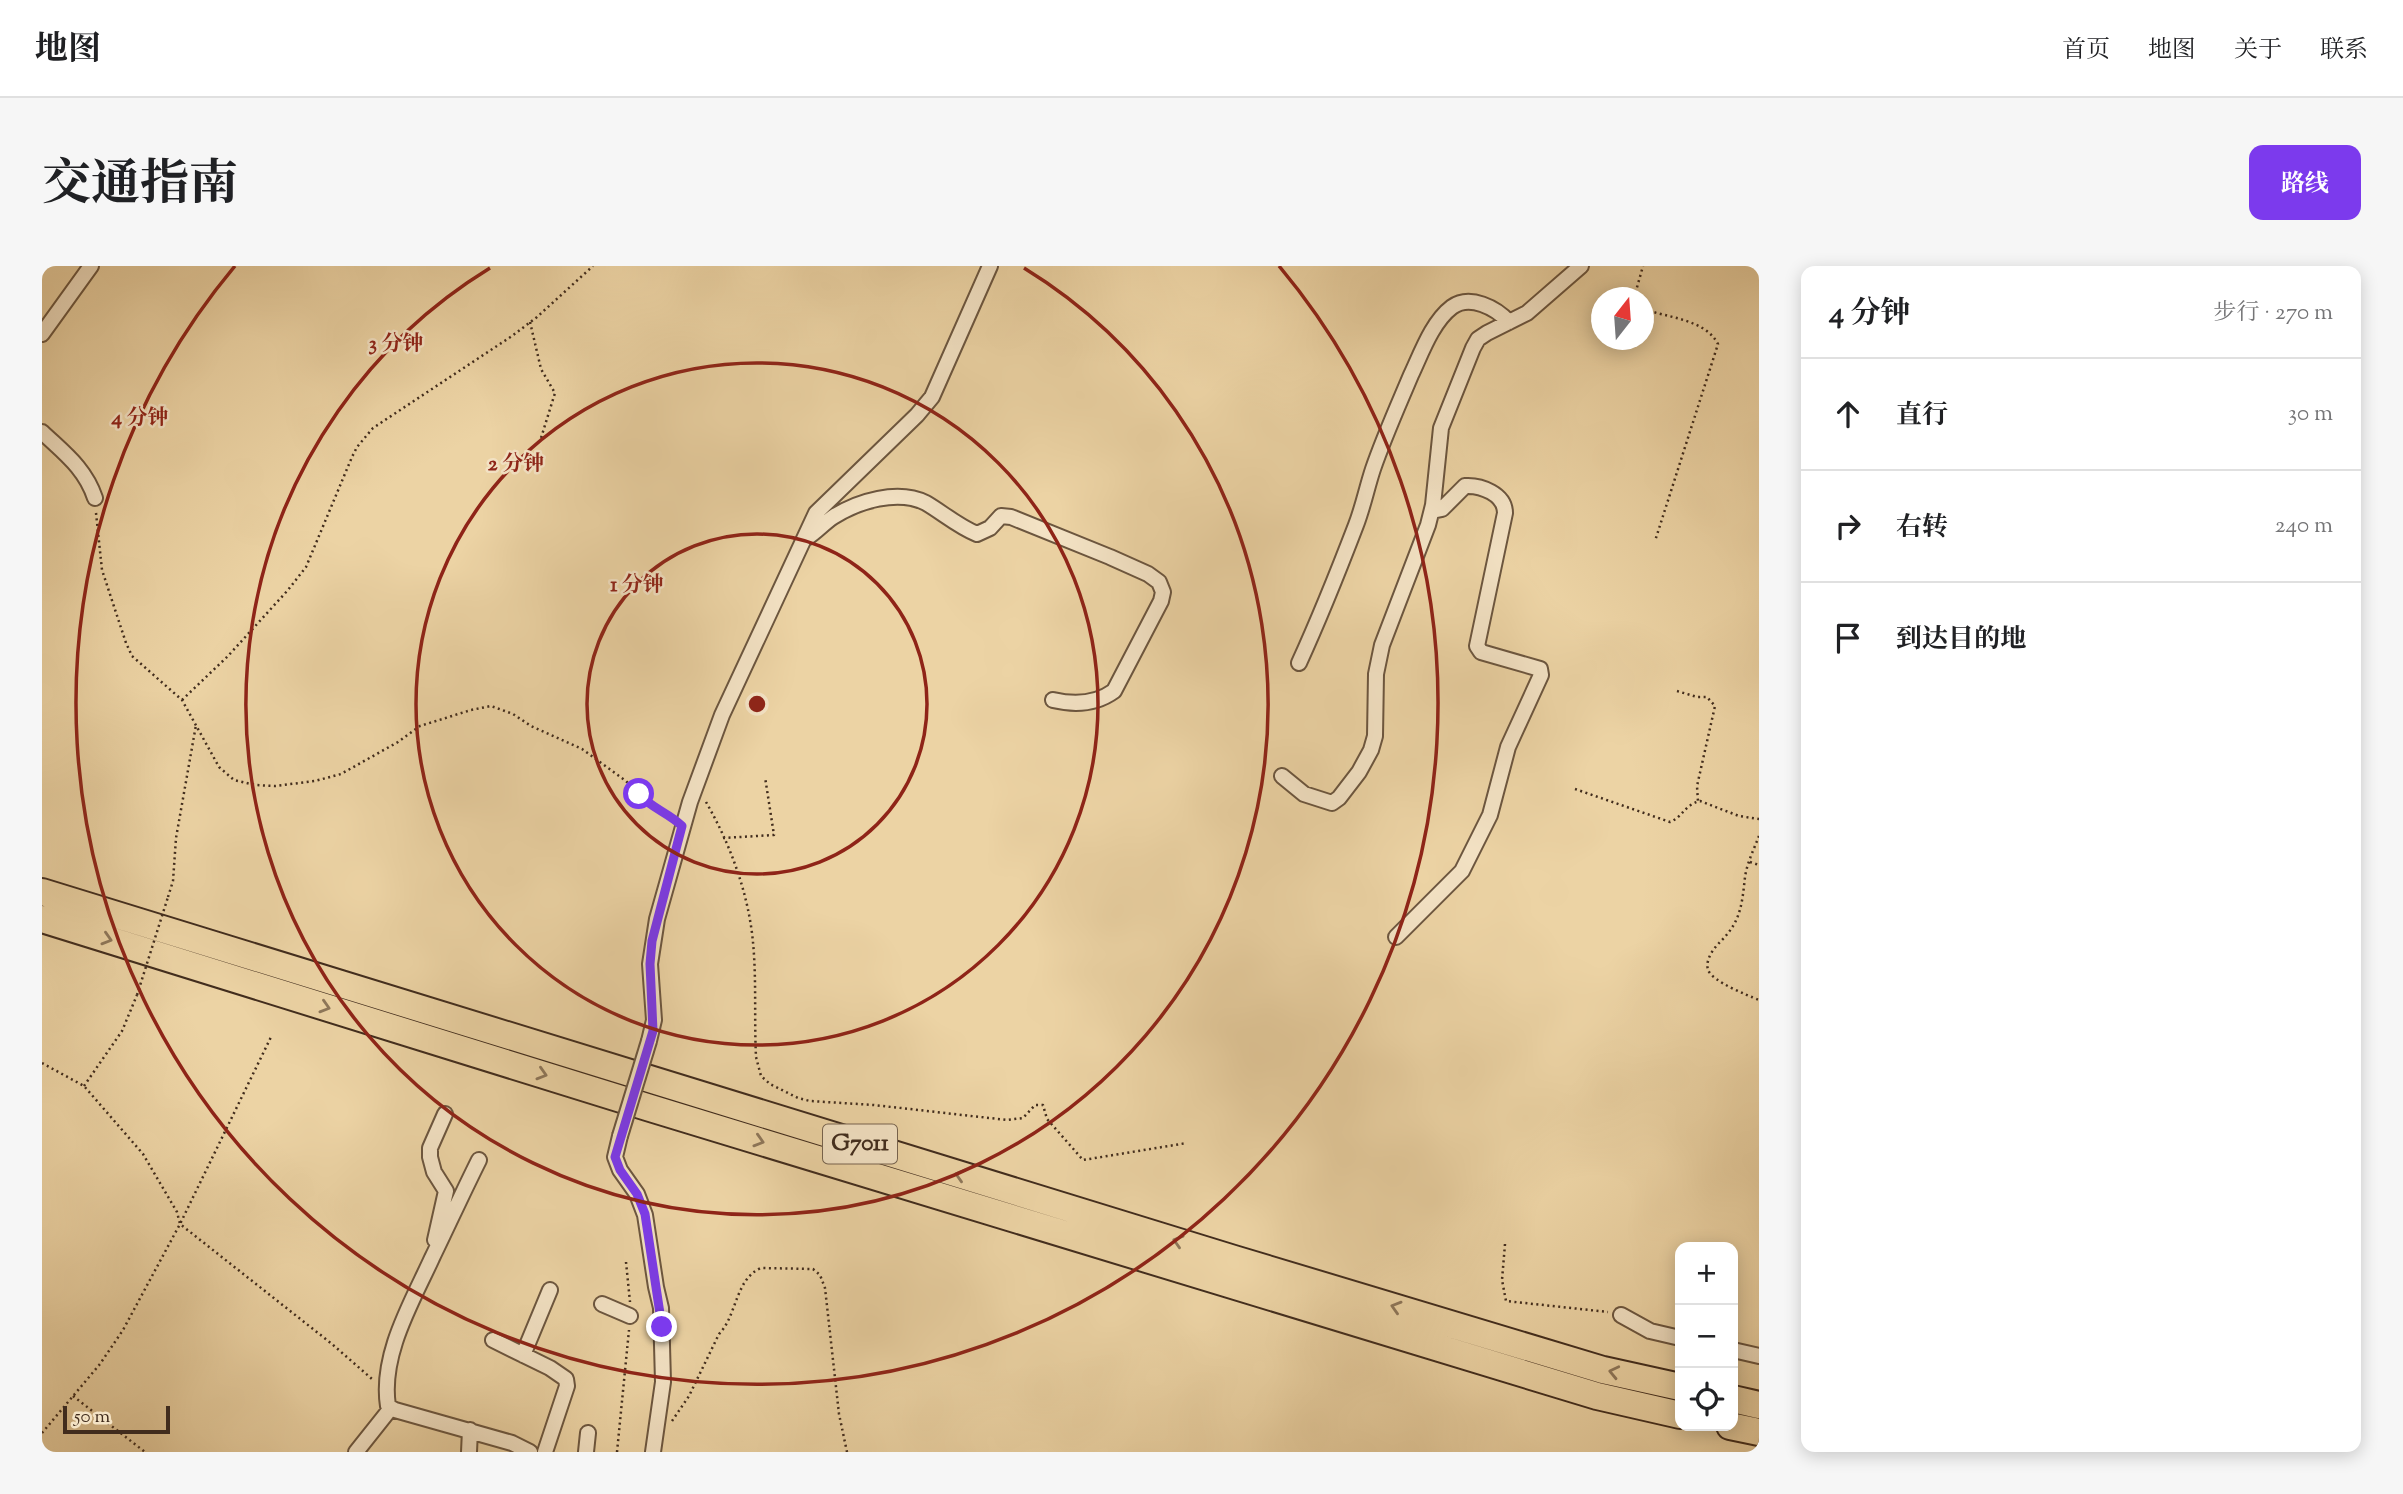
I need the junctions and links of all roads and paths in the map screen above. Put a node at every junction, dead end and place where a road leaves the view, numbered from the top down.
1 (91, 266) edge
2 (593, 266) edge
3 (990, 266) edge
4 (1581, 266) edge
5 (1643, 266) edge
6 (1637, 287) edge
7 (1654, 312) edge
8 (530, 322) junction
9 (1508, 322) junction
10 (42, 334) edge
11 (42, 432) edge
12 (541, 438) dead end
13 (95, 498) joint
14 (1432, 511) junction
15 (803, 539) junction
16 (1655, 541) dead end
17 (1299, 663) dead end
18 (1677, 691) dead end
19 (182, 700) junction
20 (1053, 700) dead end
21 (195, 724) junction
22 (1282, 776) dead end
23 (765, 777) dead end
24 (696, 784) junction
25 (1575, 789) dead end
26 (1698, 802) junction
27 (1759, 819) edge
28 (682, 826) junction
29 (1759, 836) edge
30 (723, 838) junction
31 (1750, 862) junction
32 (1759, 864) edge
33 (42, 892) edge
34 (42, 919) edge
35 (1396, 937) dead end
36 (1759, 1000) edge
37 (271, 1037) dead end
38 (42, 1063) edge
39 (85, 1086) junction
40 (445, 1114) dead end
41 (1187, 1143) dead end
42 (479, 1160) dead end
43 (180, 1224) junction
44 (1505, 1244) dead end
45 (433, 1256) junction
46 (626, 1262) dead end
47 (551, 1290) dead end
48 (602, 1304) dead end
49 (1622, 1315) joint
50 (630, 1316) junction
51 (1675, 1337) edge
52 (493, 1340) dead end
53 (1738, 1351) edge
54 (523, 1355) junction
55 (1759, 1356) edge
56 (1675, 1386) edge
57 (72, 1396) junction
58 (1738, 1400) edge
59 (389, 1401) junction
60 (1759, 1405) edge
61 (1675, 1414) edge
62 (1738, 1428) edge
63 (470, 1430) junction
64 (656, 1432) junction
65 (1759, 1432) edge
66 (42, 1433) edge
67 (588, 1433) dead end
68 (145, 1452) edge
69 (356, 1452) edge
70 (469, 1452) edge
71 (530, 1452) edge
72 (545, 1452) edge
73 (586, 1452) edge
74 (617, 1452) edge
75 (653, 1452) edge
76 (847, 1452) edge

1 - 10 street
2 - 8 path
3 - 15 street
4 - 9 street
5 - 6 path
7 - 16 path
8 - 12 path
8 - 19 path
9 - 14 street
9 - 17 street
11 - 13 street
13 - 19 path
14 - 22 street
14 - 35 street
15 - 20 street
15 - 24 street
18 - 26 path
19 - 21 path
21 - 28 path
21 - 39 path, bridge
23 - 30 path
24 - 28 street
24 - 30 path
25 - 26 path
26 - 27 path
28 - 64 street, bridge
29 - 31 path
30 - 41 path
31 - 32 path
31 - 36 path
56 -> 33 highway, G7011
34 -> 61 highway, G7011
37 - 43 path
38 - 39 path
39 - 43 path
40 - 45 street
42 - 45 street
43 - 57 path
43 - 59 path
44 - 49 path
45 - 59 street
46 - 50 path
47 - 54 street
48 - 50 street
49 - 51 street
50 - 74 path
52 - 54 street
53 - 55 street
54 - 72 street
57 - 66 path
57 - 68 path
58 - 60 highway
59 - 63 street
59 - 69 street
62 - 65 highway
63 - 70 street
63 - 71 street
64 - 75 street
64 - 76 path
67 - 73 street

